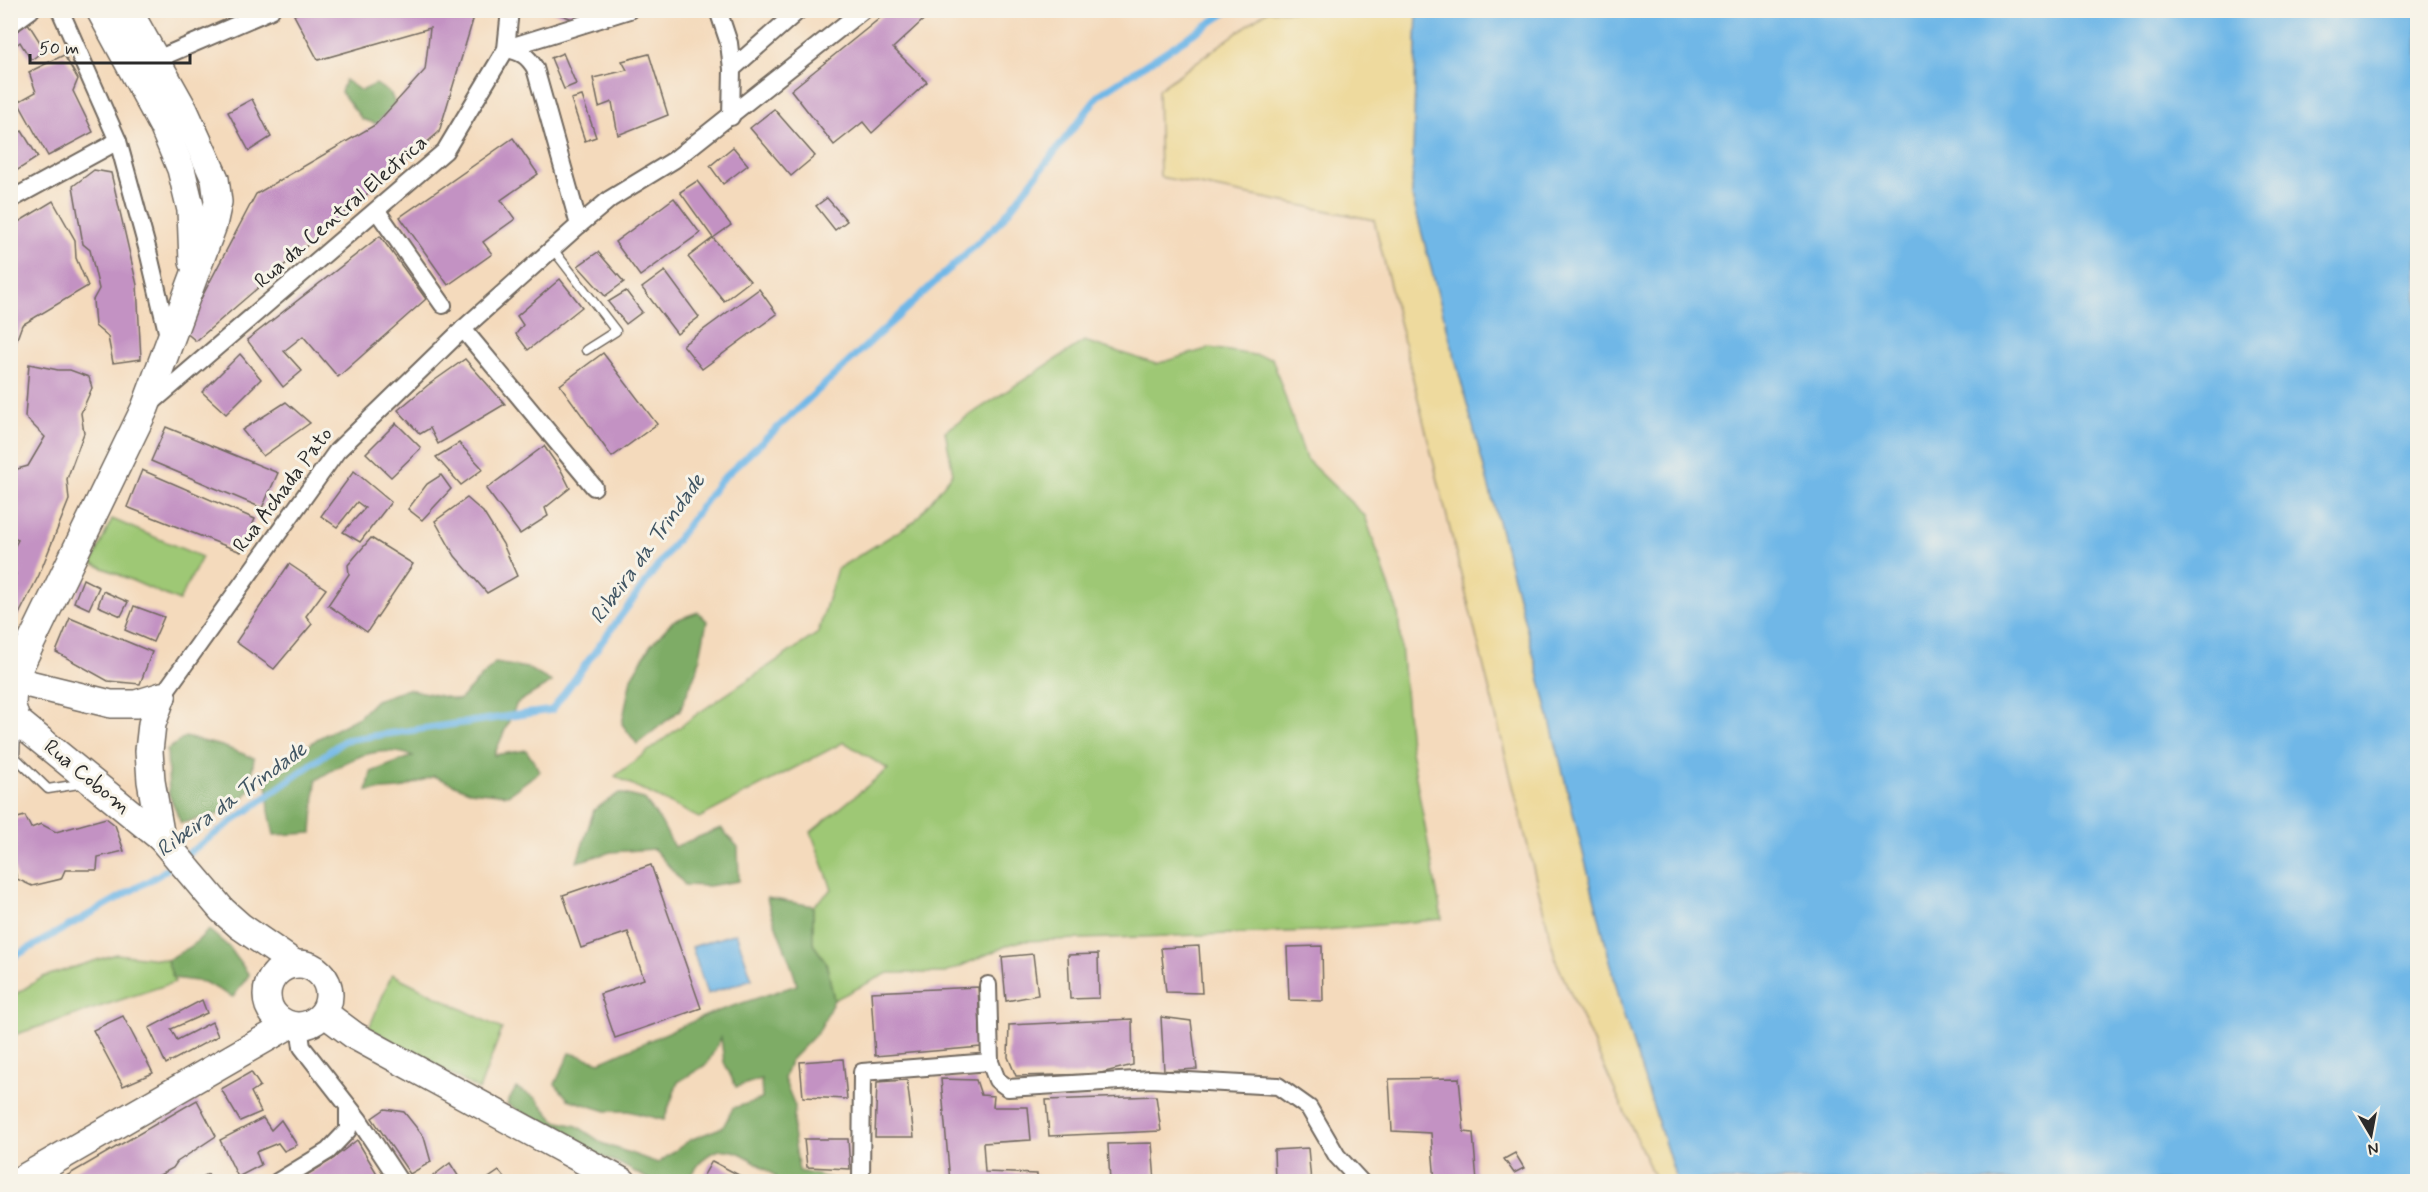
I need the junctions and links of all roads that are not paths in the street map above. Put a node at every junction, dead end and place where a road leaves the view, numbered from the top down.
1 (31, 10) edge
2 (60, 10) edge
3 (100, 10) edge
4 (128, 10) edge
5 (271, 10) edge
6 (510, 10) edge
7 (629, 10) edge
8 (718, 10) edge
9 (799, 10) edge
10 (863, 10) edge
11 (10, 25) edge
12 (506, 48) junction
13 (145, 65) junction
14 (732, 69) junction
15 (731, 117) junction
16 (118, 141) junction
17 (10, 200) edge
18 (377, 212) junction
19 (579, 225) junction
20 (552, 248) junction
21 (443, 305) dead end
22 (463, 329) junction
23 (170, 344) junction
24 (586, 350) dead end
25 (145, 408) junction
26 (594, 487) dead end
27 (13, 680) junction
28 (162, 696) junction
29 (161, 838) junction
30 (231, 918) junction
31 (295, 964) junction
32 (270, 982) junction
33 (988, 985) dead end
34 (324, 1013) junction
35 (294, 1026) junction
36 (990, 1062) junction
37 (348, 1106) junction
38 (31, 1178) edge
39 (277, 1182) edge
40 (400, 1182) edge
41 (623, 1182) edge
42 (861, 1182) edge
43 (1361, 1182) edge

1 - 11 street
2 - 16 street
3 - 13 main road
4 - 13 main road
5 - 13 street
6 - 12 street, Rua da Central Electrica
7 - 12 street
8 - 14 street
9 - 14 street
10 - 15 street, Rua Achada Pato
12 - 18 street, Rua da Central Electrica
12 - 19 street
13 - 23 main road
14 - 15 street
15 - 19 street, Rua Achada Pato
16 - 17 street
16 - 23 street
18 - 21 street
18 - 25 street, Rua da Central Electrica
19 - 20 street, Rua Achada Pato
20 - 22 street, Rua Achada Pato
20 - 24 lane
22 - 26 street
22 - 28 street, Rua Achada Pato
23 - 25 main road
25 - 27 main road
27 - 28 main road
27 - 29 main road, Rua Cobom
28 - 29 main road
29 - 30 main road, Rua Cobom
30 - 31 main road
30 - 32 main road
31 - 32 main road
31 - 34 main road
32 - 35 main road
33 - 36 street
34 - 35 main road
34 - 41 main road
35 - 37 street
35 - 38 main road
36 - 42 street
36 - 43 street
37 - 39 street
37 - 40 street

